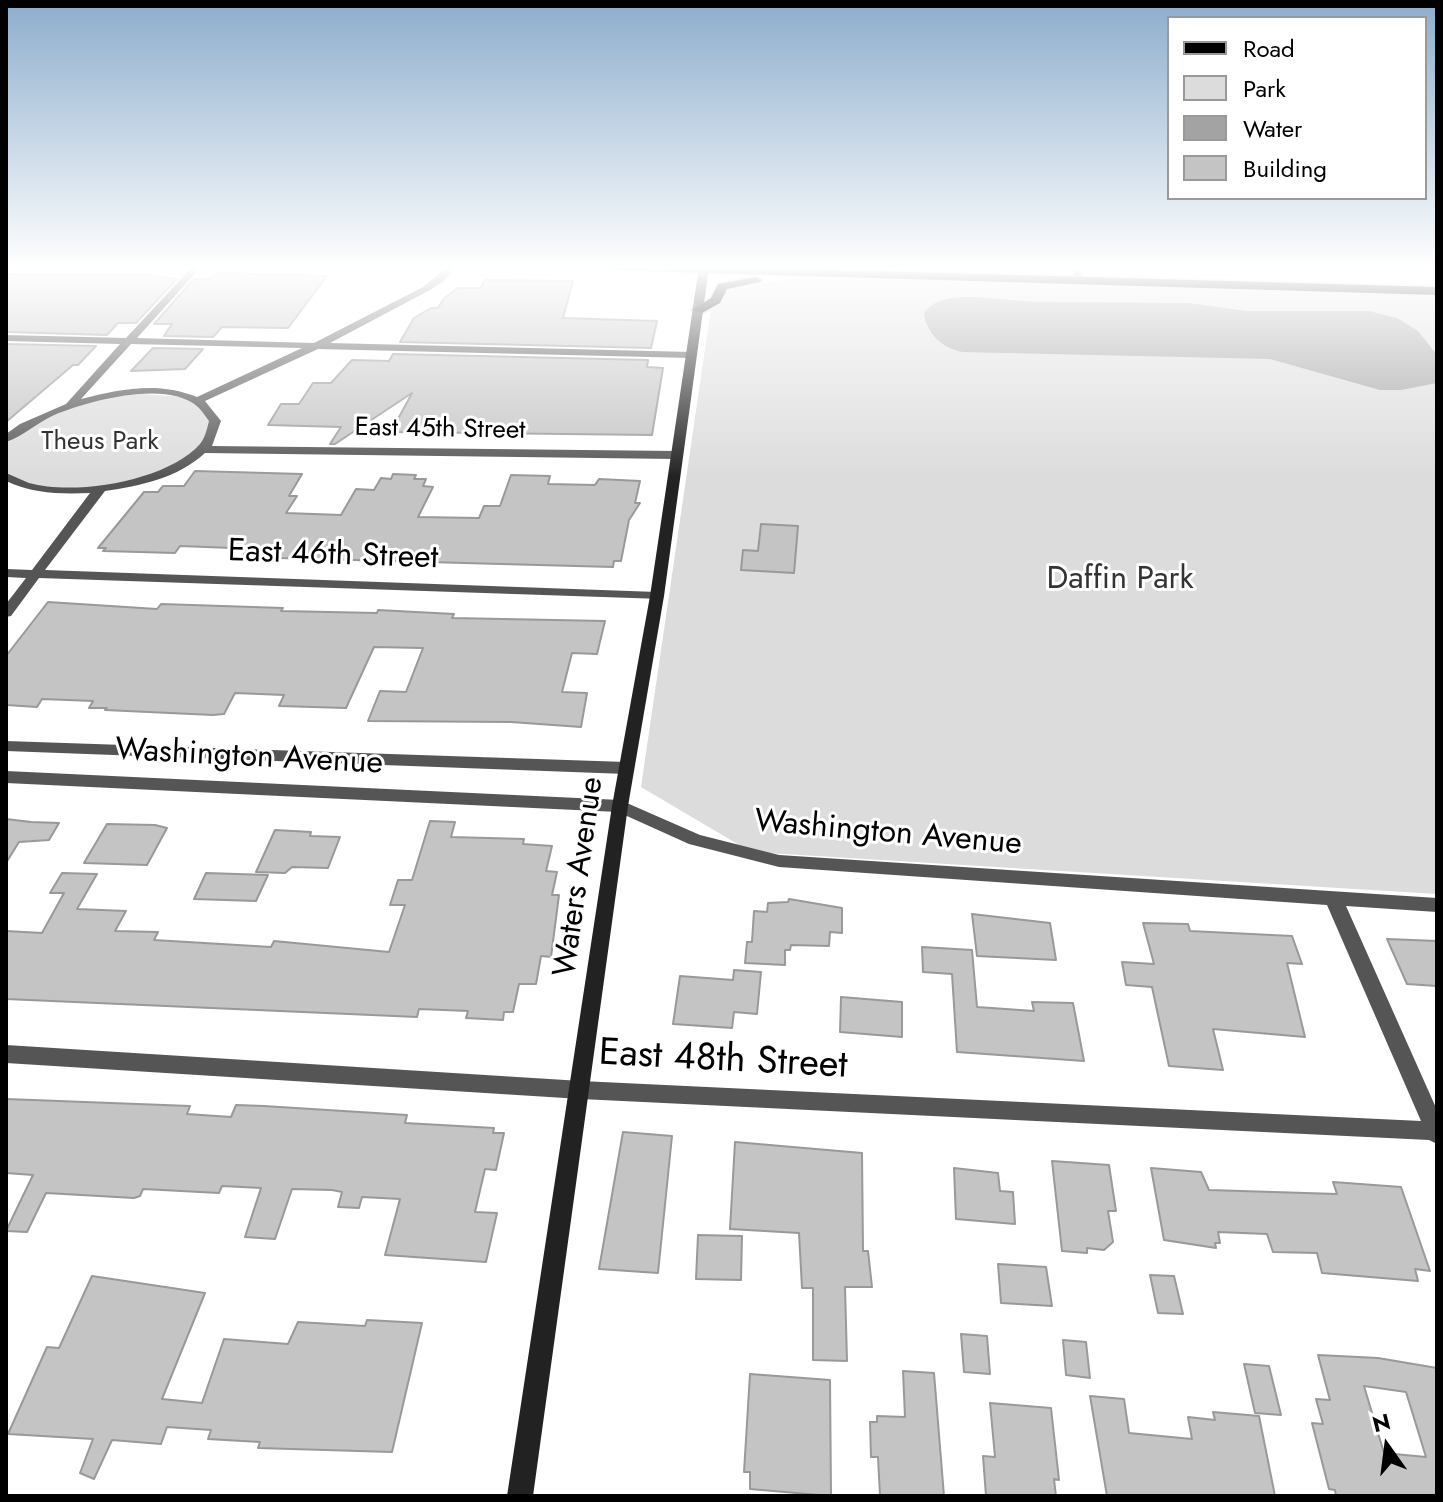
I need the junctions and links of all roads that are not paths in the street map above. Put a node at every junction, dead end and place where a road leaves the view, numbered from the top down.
1 (130, 337) edge
2 (336, 337) edge
3 (694, 337) edge
4 (6, 338) edge
5 (126, 341) junction
6 (320, 346) junction
7 (691, 355) junction
8 (197, 401) junction
9 (71, 403) junction
10 (6, 439) edge
11 (203, 449) junction
12 (676, 455) junction
13 (6, 477) edge
14 (24, 486) junction
15 (100, 489) junction
16 (6, 490) edge
17 (6, 573) edge
18 (37, 574) junction
19 (657, 596) junction
20 (6, 613) edge
21 (6, 746) edge
22 (626, 768) junction
23 (6, 777) edge
24 (620, 806) junction
25 (1334, 899) junction
26 (1437, 905) edge
27 (6, 1054) edge
28 (581, 1090) junction
29 (1437, 1132) edge
30 (520, 1496) edge

1 - 5 street
2 - 6 street
3 - 7 main road, Waters Avenue
4 - 5 street
5 - 6 street
5 - 9 street
6 - 7 street
6 - 8 street
7 - 12 main road, Waters Avenue
8 - 9 street
8 - 11 street
9 - 10 street
11 - 12 street, East 45th Street
11 - 15 street
12 - 19 main road, Waters Avenue
13 - 14 street
14 - 15 street
14 - 16 street
15 - 18 street
17 - 18 street, East 46th Street
18 - 19 street, East 46th Street
18 - 20 street
19 - 22 main road, Waters Avenue
21 - 22 street, Washington Avenue
22 - 24 main road, Waters Avenue
23 - 24 street, Washington Avenue
24 - 25 street, Washington Avenue
24 - 28 main road, Waters Avenue
25 - 26 street, Washington Avenue
25 - 29 street
27 - 28 street, East 48th Street
28 - 29 street, East 48th Street
28 - 30 main road, Waters Avenue

